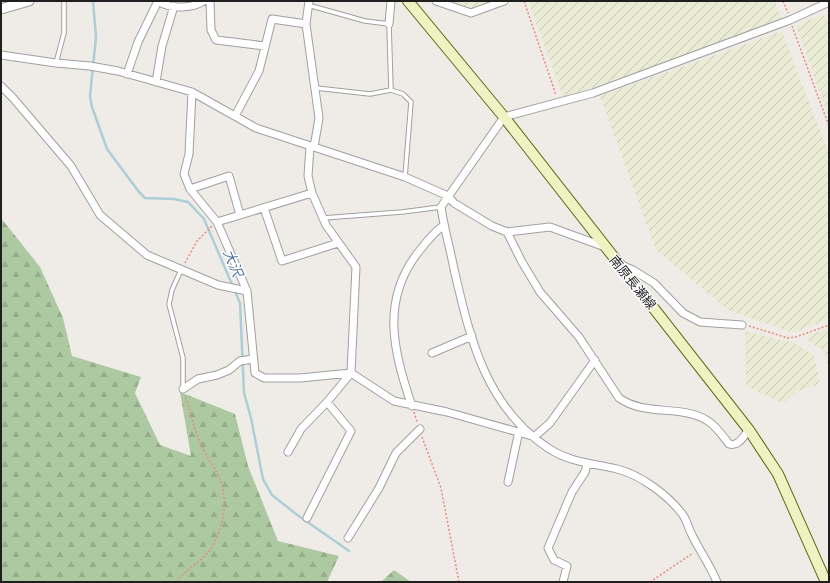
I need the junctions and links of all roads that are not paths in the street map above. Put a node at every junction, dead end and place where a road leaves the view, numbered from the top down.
1 (29, 1) edge
2 (64, 1) edge
3 (158, 1) edge
4 (204, 1) edge
5 (210, 1) edge
6 (391, 1) edge
7 (408, 1) edge
8 (436, 1) edge
9 (504, 1) edge
10 (829, 2) edge
11 (308, 3) edge
12 (174, 6) junction
13 (1, 9) edge
14 (306, 24) junction
15 (388, 24) junction
16 (265, 46) junction
17 (1, 55) edge
18 (56, 63) junction
19 (127, 74) junction
20 (156, 82) junction
21 (1, 86) edge
22 (316, 88) junction
23 (391, 90) junction
24 (192, 92) junction
25 (235, 116) junction
26 (504, 117) junction
27 (312, 146) junction
28 (405, 177) junction
29 (190, 189) junction
30 (312, 193) junction
31 (448, 196) junction
32 (441, 207) junction
33 (264, 208) junction
34 (240, 215) junction
35 (323, 218) junction
36 (217, 222) junction
37 (443, 226) junction
38 (507, 232) junction
39 (338, 243) junction
40 (605, 247) junction
41 (620, 265) junction
42 (181, 270) junction
43 (247, 291) junction
44 (742, 325) road end
45 (472, 336) junction
46 (432, 353) dead end
47 (253, 360) junction
48 (594, 360) junction
49 (351, 373) junction
50 (183, 389) joint
51 (327, 402) junction
52 (412, 406) junction
53 (420, 429) road end
54 (749, 430) junction
55 (519, 431) junction
56 (534, 437) junction
57 (288, 452) dead end
58 (587, 464) junction
59 (508, 482) dead end
60 (307, 518) dead end
61 (348, 538) dead end
62 (563, 582) edge
63 (717, 582) edge
64 (826, 582) edge

1 - 13 street
2 - 18 lane
3 - 12 street
3 - 19 street
4 - 12 street
5 - 16 street
6 - 15 street
7 - 26 main road, 南原長瀬線
8 - 9 street
10 - 26 street
11 - 14 street
11 - 15 lane
12 - 20 street
14 - 16 street
14 - 22 street
15 - 23 lane
16 - 25 street
17 - 18 street
18 - 19 street
19 - 20 street
20 - 24 street
21 - 42 street
22 - 23 lane
22 - 27 street
23 - 28 lane
24 - 25 street
24 - 29 street
25 - 27 street
26 - 31 street
26 - 40 main road, 南原長瀬線
27 - 28 street
27 - 30 street
28 - 31 street
29 - 34 street
29 - 36 street
30 - 33 street
30 - 35 street
31 - 32 street
31 - 38 street
32 - 35 lane
32 - 37 street
33 - 34 street
33 - 39 street
34 - 36 street
35 - 39 street
36 - 43 street
37 - 45 street
37 - 52 street
38 - 40 street
38 - 48 street
39 - 49 street
40 - 41 main road, 南原長瀬線
41 - 44 street
41 - 54 main road, 南原長瀬線
42 - 43 street
42 - 50 lane
43 - 47 street
45 - 46 street
45 - 56 street
47 - 49 street
47 - 50 street
48 - 54 street
48 - 56 street
49 - 51 street
49 - 52 street
51 - 57 street
51 - 60 street
52 - 55 street
53 - 61 street
54 - 64 main road, 南原長瀬線
55 - 56 street
55 - 59 street
56 - 58 street
58 - 62 street
58 - 63 street

